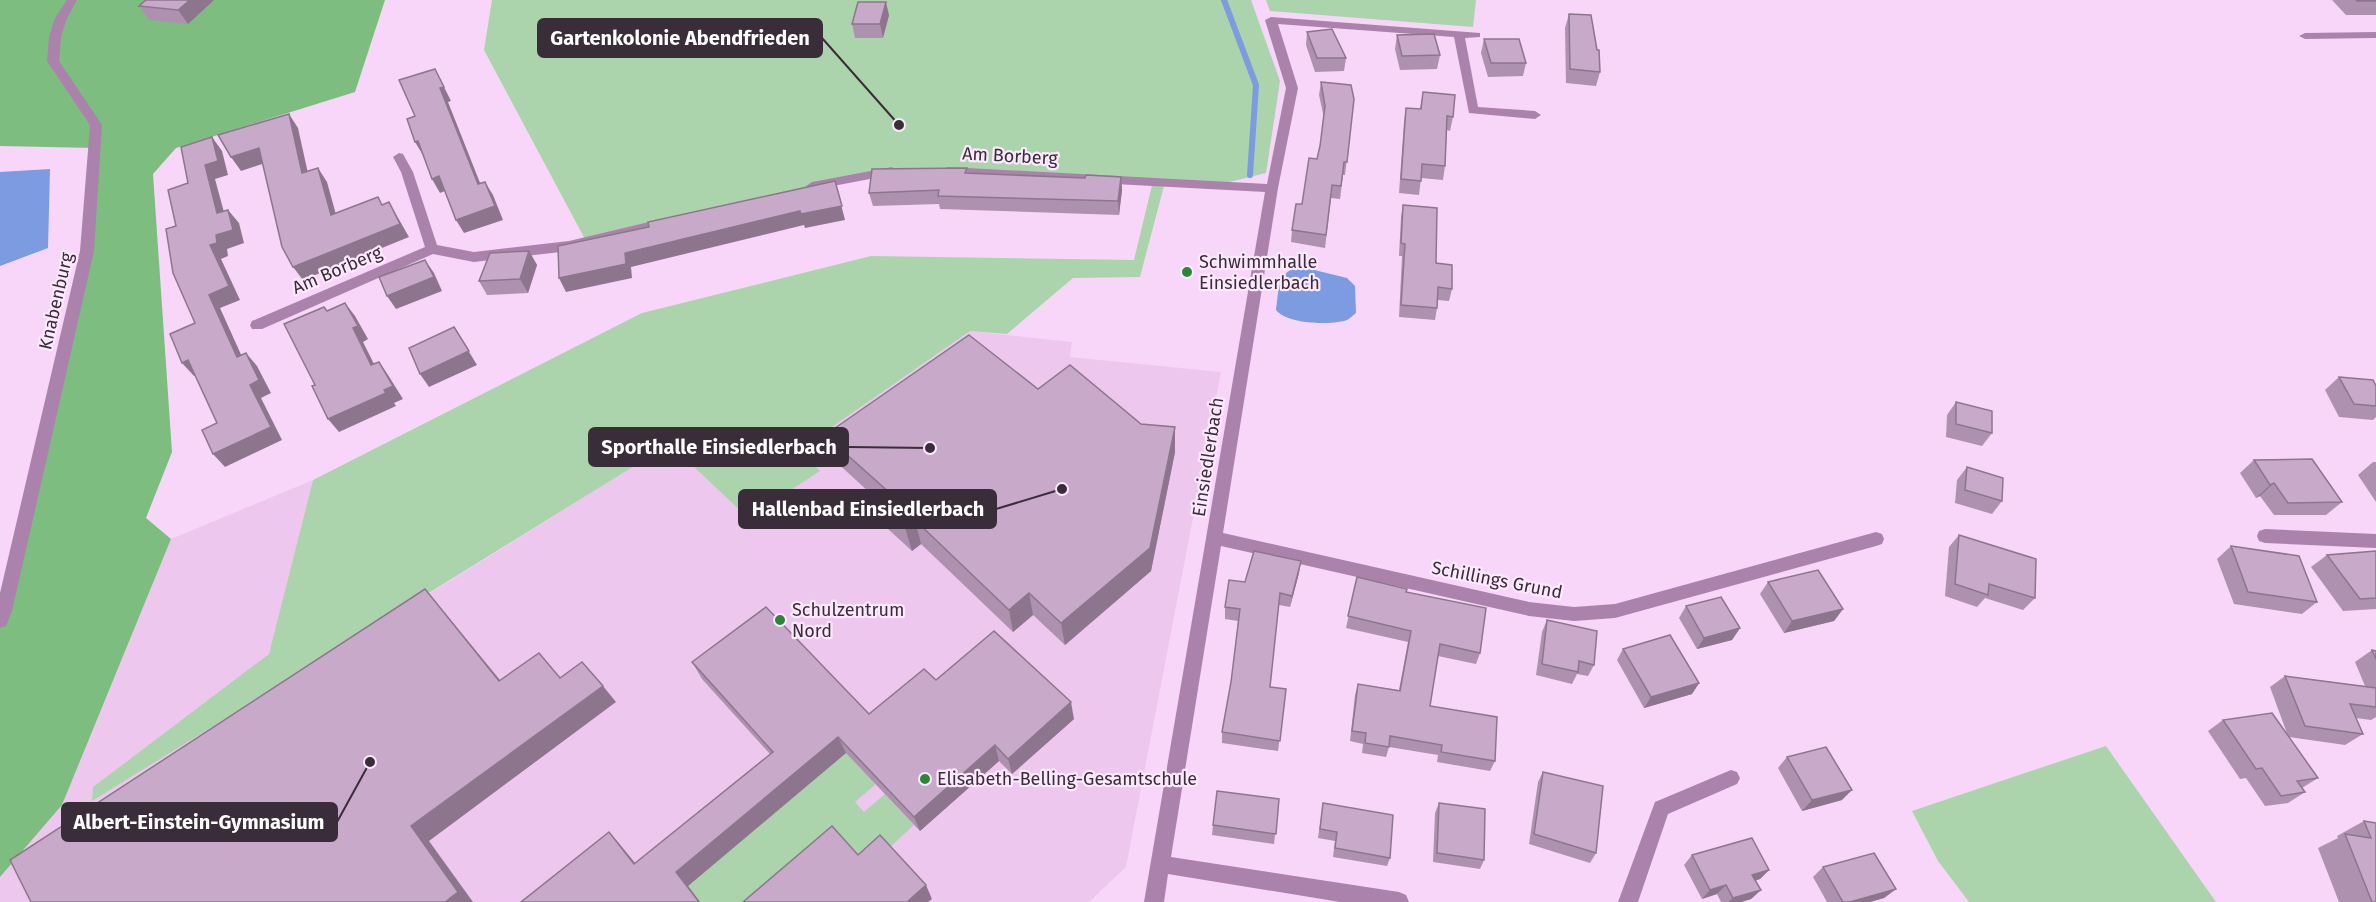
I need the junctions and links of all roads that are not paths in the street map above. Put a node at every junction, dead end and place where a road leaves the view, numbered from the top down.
1 (72, 0) edge
2 (1459, 33) junction
3 (1476, 35) dead end
4 (2376, 35) edge
5 (2305, 36) dead end
6 (1536, 115) dead end
7 (399, 158) dead end
8 (907, 169) edge
9 (933, 170) edge
10 (1272, 188) junction
11 (798, 190) edge
12 (676, 220) edge
13 (432, 249) junction
14 (257, 325) dead end
15 (2265, 536) dead end
16 (1214, 538) junction
17 (1876, 539) dead end
18 (2376, 541) edge
19 (0, 621) edge
20 (1731, 778) dead end
21 (1160, 864) junction
22 (1154, 902) edge
23 (1399, 902) edge
24 (1628, 902) edge

1 - 19 street, Knabenburg
2 - 3 street
2 - 6 street
2 - 10 street, Einsiedlerbach
4 - 5 street
7 - 13 street
8 - 11 street
9 - 10 street, Am Borberg
10 - 16 street, Einsiedlerbach
12 - 13 street
13 - 14 street, Am Borberg
15 - 18 street
16 - 17 street, Schillings Grund
16 - 21 street, Einsiedlerbach
20 - 24 street
21 - 22 street, Einsiedlerbach
21 - 23 street

